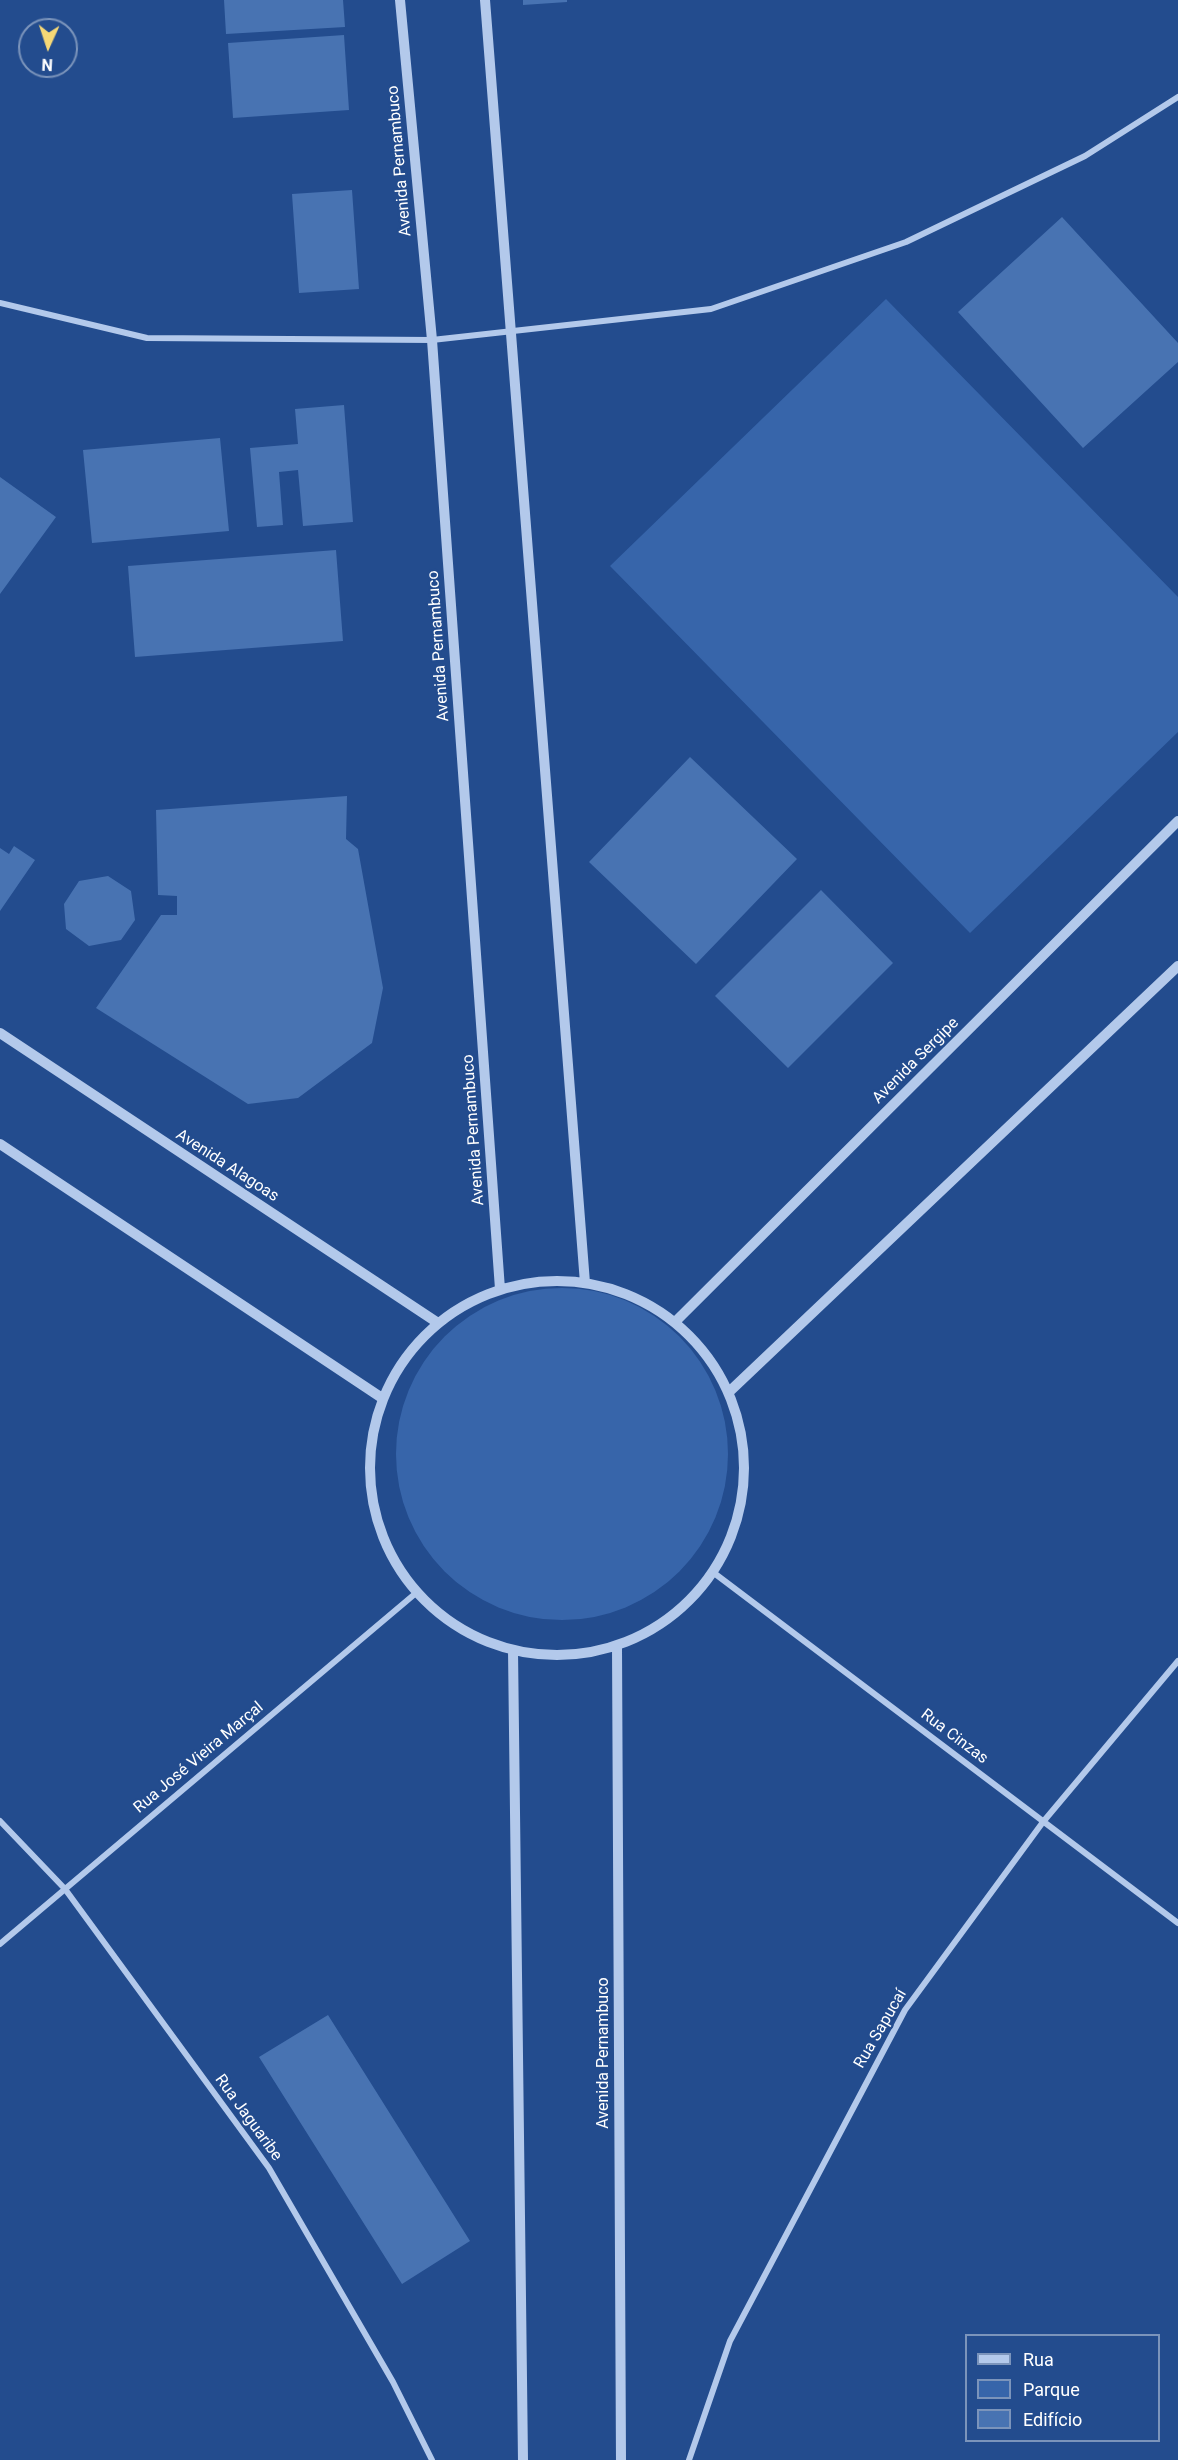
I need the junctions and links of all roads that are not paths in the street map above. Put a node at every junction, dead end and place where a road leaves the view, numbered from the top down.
1 (400, 0) edge
2 (484, 0) edge
3 (1178, 97) edge
4 (0, 303) edge
5 (510, 333) junction
6 (432, 340) junction
7 (1178, 821) edge
8 (1178, 966) edge
9 (0, 1033) edge
10 (0, 1144) edge
11 (585, 1283) junction
12 (500, 1289) junction
13 (675, 1322) junction
14 (438, 1323) junction
15 (729, 1392) junction
16 (382, 1398) junction
17 (714, 1573) junction
18 (416, 1593) junction
19 (617, 1646) junction
20 (513, 1650) junction
21 (1178, 1661) edge
22 (0, 1821) edge
23 (1043, 1822) junction
24 (65, 1889) junction
25 (1178, 1923) edge
26 (0, 1944) edge
27 (432, 2460) edge
28 (524, 2460) edge
29 (621, 2460) edge
30 (689, 2460) edge

1 - 6 street, Avenida Pernambuco
2 - 5 street
3 - 5 street
4 - 6 street
5 - 6 street
5 - 11 street
6 - 12 street, Avenida Pernambuco
7 - 13 street, Avenida Sergipe
8 - 15 street
9 - 14 street, Avenida Alagoas
10 - 16 street
11 - 12 street
11 - 13 street
12 - 14 street
13 - 15 street
14 - 16 street
15 - 17 street
16 - 18 street
17 - 19 street
17 - 23 street, Rua Cinzas
18 - 20 street
18 - 24 street, Rua José Vieira Marçal
19 - 20 street
19 - 29 street, Avenida Pernambuco
20 - 28 street
21 - 23 street, Rua Sapucaí
22 - 24 street, Rua Jaguaribe
23 - 25 street, Rua Cinzas
23 - 30 street, Rua Sapucaí
24 - 26 street, Rua José Vieira Marçal
24 - 27 street, Rua Jaguaribe

